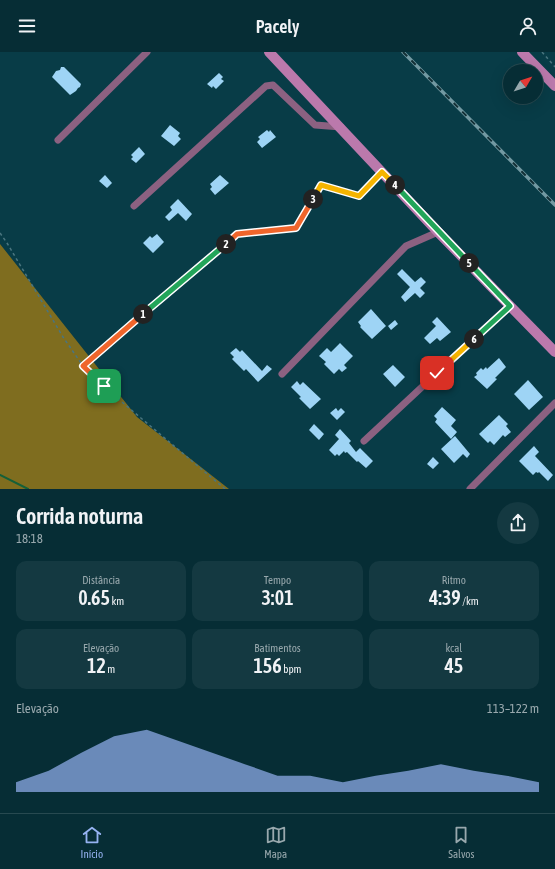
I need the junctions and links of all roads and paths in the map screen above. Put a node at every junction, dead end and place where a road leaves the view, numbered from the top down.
1 (147, 52) edge
2 (269, 52) edge
3 (522, 52) edge
4 (542, 52) edge
5 (555, 67) edge
6 (555, 86) edge
7 (341, 127) junction
8 (58, 140) dead end
9 (382, 172) junction
10 (134, 206) dead end
11 (438, 232) junction
12 (0, 233) edge
13 (510, 306) junction
14 (555, 352) edge
15 (83, 366) junction
16 (282, 374) dead end
17 (555, 403) edge
18 (364, 440) dead end
19 (225, 489) edge
20 (470, 489) edge

1 - 8 street
2 - 7 street
3 - 6 street
4 - 5 path
7 - 9 street
7 - 10 street
9 - 11 street
9 - 15 path
11 - 13 street
11 - 16 street
12 - 15 path
13 - 14 street
13 - 18 street
15 - 19 path
17 - 20 street

